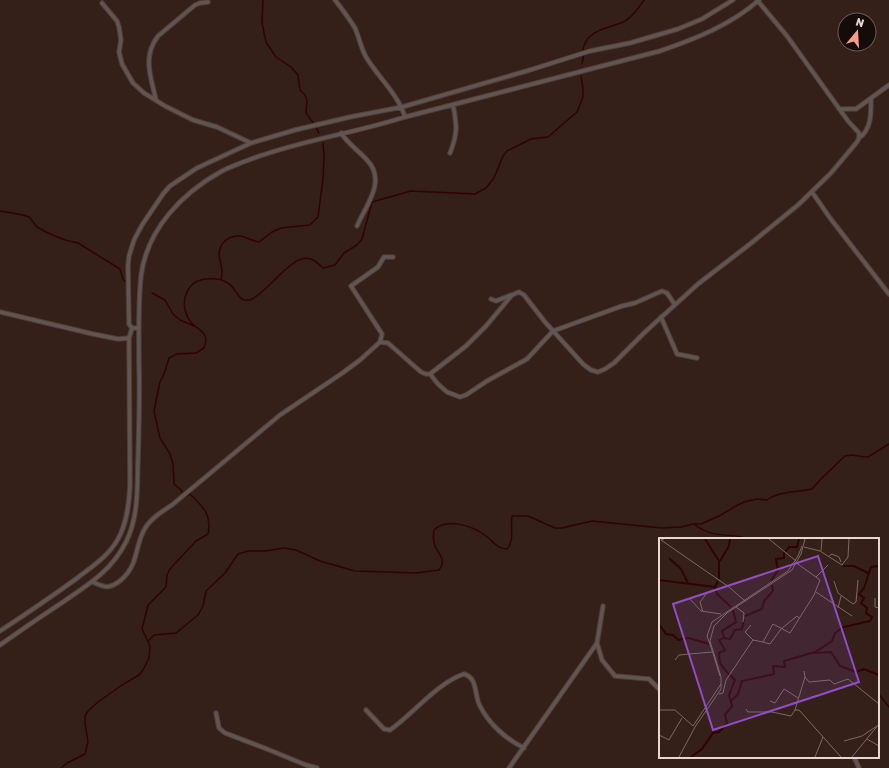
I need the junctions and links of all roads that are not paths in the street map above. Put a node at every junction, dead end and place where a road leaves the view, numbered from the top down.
1 (335, 0) edge
2 (733, 0) edge
3 (758, 0) edge
4 (208, 2) dead end
5 (102, 3) dead end
6 (889, 85) edge
7 (871, 98) junction
8 (156, 100) junction
9 (453, 105) junction
10 (402, 107) junction
11 (839, 109) junction
12 (404, 117) junction
13 (341, 133) junction
14 (859, 138) junction
15 (251, 143) junction
16 (450, 153) dead end
17 (812, 192) junction
18 (357, 226) dead end
19 (392, 257) dead end
20 (889, 294) edge
21 (512, 295) junction
22 (491, 300) dead end
23 (674, 305) junction
24 (0, 312) edge
25 (661, 317) junction
26 (132, 328) junction
27 (139, 328) junction
28 (553, 331) junction
29 (129, 338) junction
30 (380, 342) junction
31 (697, 358) dead end
32 (430, 374) junction
33 (93, 582) junction
34 (603, 606) dead end
35 (0, 631) edge
36 (597, 643) junction
37 (0, 645) edge
38 (659, 689) edge
39 (366, 710) dead end
40 (216, 713) dead end
41 (524, 748) junction
42 (854, 758) edge
43 (317, 768) edge
44 (509, 768) edge
45 (859, 768) edge

1 - 10 street
2 - 10 street
3 - 9 street
3 - 11 street
4 - 8 street
5 - 8 street
6 - 7 street
7 - 11 street
7 - 14 street
8 - 15 street
9 - 12 street
9 - 16 street
10 - 12 street
10 - 15 street
11 - 14 street
12 - 13 street
13 - 18 street
13 - 27 street
14 - 17 street
15 - 26 street
17 - 20 street
17 - 23 street
19 - 30 street
21 - 22 street
21 - 28 street
21 - 32 street
23 - 25 street
23 - 28 street
24 - 29 street
25 - 28 street
25 - 31 street
26 - 27 street
26 - 29 street
27 - 33 street
28 - 32 street
29 - 35 street
30 - 32 street
30 - 33 street
33 - 37 street
34 - 36 street
36 - 38 street
36 - 41 street
39 - 41 street
40 - 43 street
41 - 44 street
42 - 45 street

